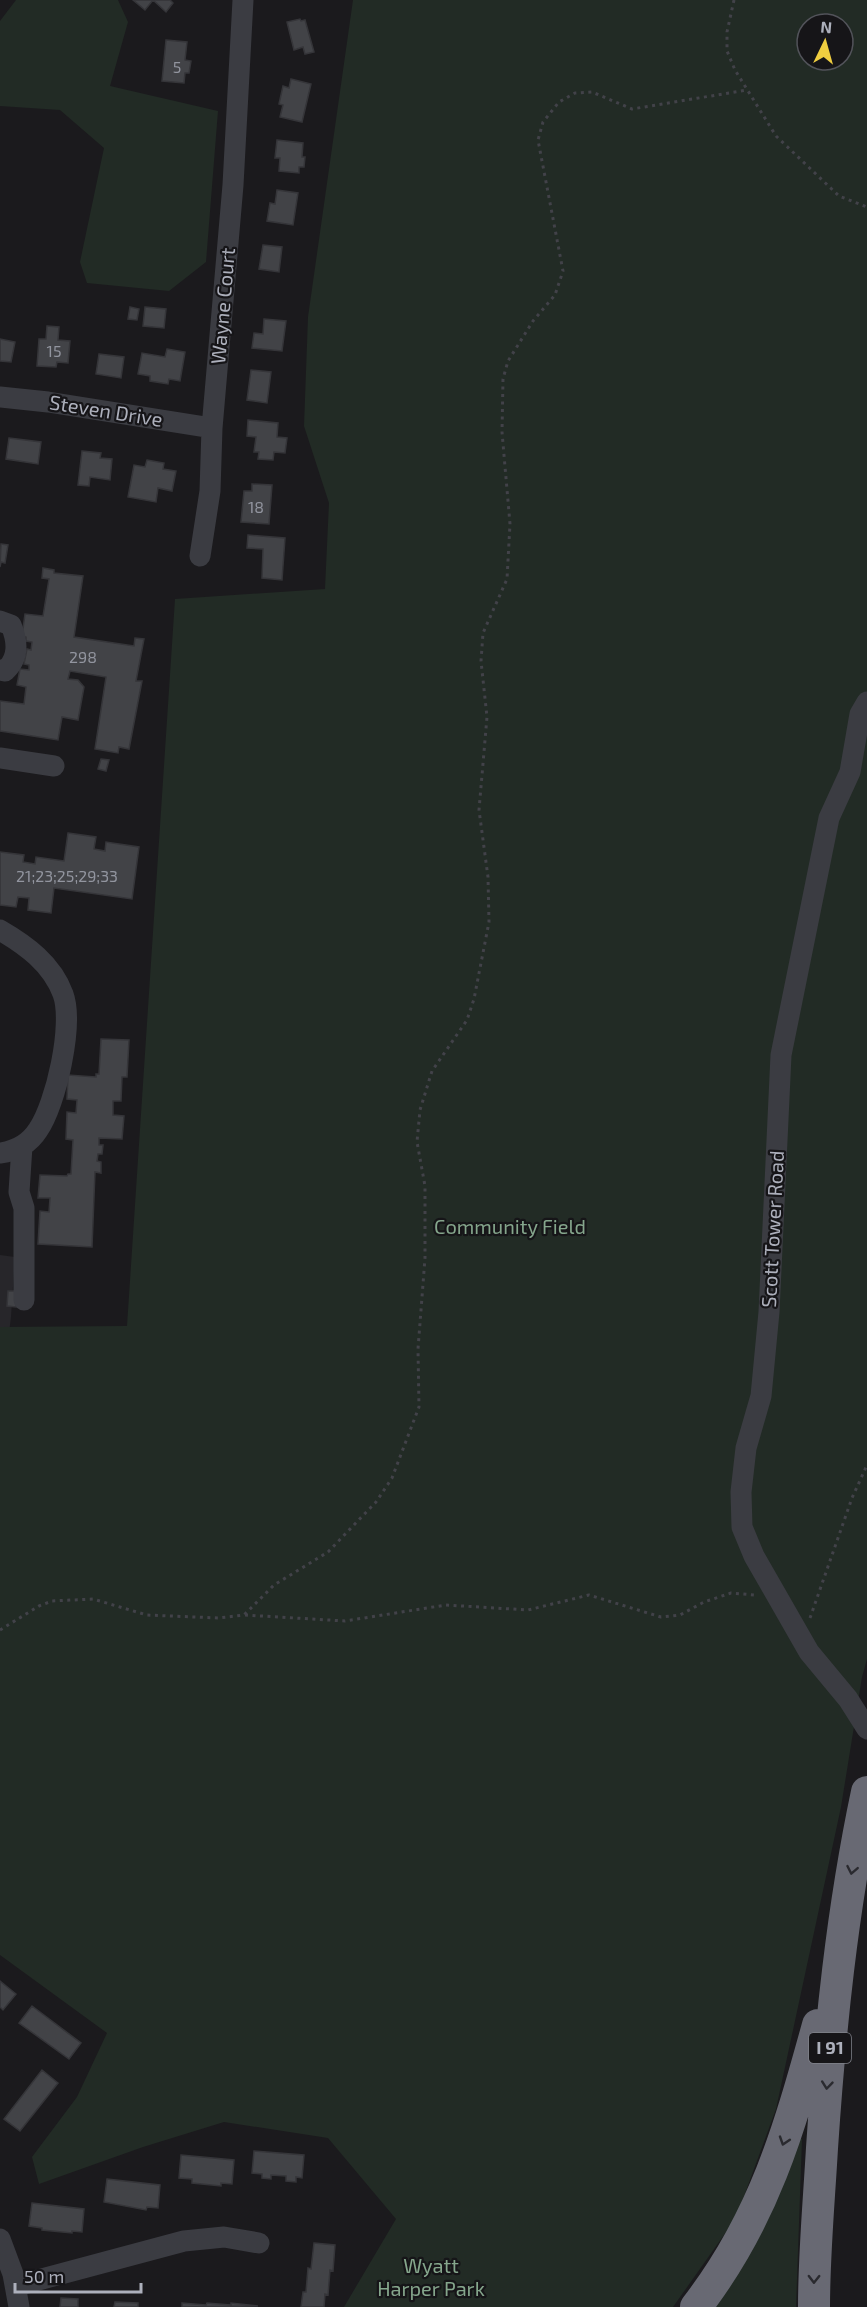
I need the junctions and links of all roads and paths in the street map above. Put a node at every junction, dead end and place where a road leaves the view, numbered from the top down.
1 (243, 0) edge
2 (734, 0) edge
3 (747, 90) junction
4 (867, 207) edge
5 (0, 398) edge
6 (212, 428) junction
7 (200, 556) dead end
8 (0, 621) edge
9 (0, 670) edge
10 (867, 702) edge
11 (0, 758) edge
12 (54, 766) dead end
13 (0, 930) edge
14 (22, 1146) junction
15 (0, 1153) edge
16 (24, 1300) dead end
17 (867, 1465) edge
18 (778, 1597) junction
19 (244, 1615) junction
20 (0, 1630) edge
21 (809, 1652) junction
22 (867, 1729) edge
23 (867, 1792) edge
24 (841, 1943) junction
25 (0, 2239) edge
26 (258, 2243) dead end
27 (18, 2297) edge
28 (696, 2307) edge
29 (814, 2307) edge

1 - 6 street, Wayne Court
2 - 3 path
3 - 4 path
3 - 19 path
5 - 6 street, Steven Drive
6 - 7 street, Wayne Court
8 - 9 street
10 - 18 street, Scott Tower Road
11 - 12 street
13 - 14 street
14 - 15 street
14 - 16 street
17 - 21 path
18 - 19 path
18 - 21 street, Scott Tower Road
19 - 20 path
21 - 22 street, Scott Tower Road
23 -> 24 highway, I 91
24 -> 28 highway
24 -> 29 highway, I 91
25 - 27 street
26 - 27 street

